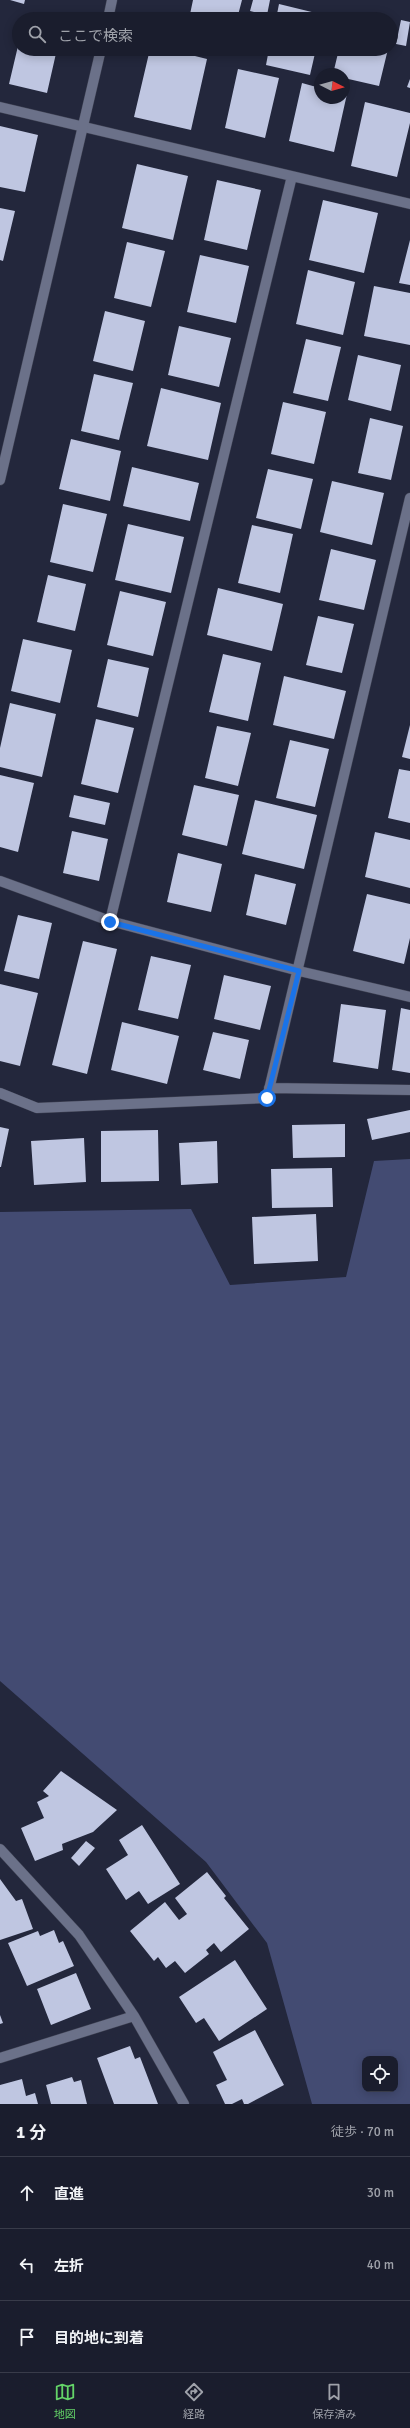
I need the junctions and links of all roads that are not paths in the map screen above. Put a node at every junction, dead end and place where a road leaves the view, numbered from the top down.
1 (112, 0) edge
2 (109, 12) edge
3 (99, 56) edge
4 (0, 107) edge
5 (83, 126) junction
6 (292, 176) junction
7 (410, 204) edge
8 (0, 480) edge
9 (410, 498) edge
10 (0, 881) edge
11 (110, 922) junction
12 (299, 971) junction
13 (410, 997) edge
14 (269, 1088) junction
15 (410, 1090) edge
16 (0, 1093) edge
17 (0, 1849) edge
18 (134, 2016) junction
19 (0, 2058) edge
20 (184, 2104) edge

1 - 2 street
3 - 5 street
4 - 5 street
5 - 6 street
5 - 8 street
6 - 7 street
6 - 11 street
9 - 12 street
10 - 11 street
11 - 12 street
12 - 13 street
12 - 14 street
14 - 15 street
14 - 16 street
17 - 18 street
18 - 19 street
18 - 20 street

